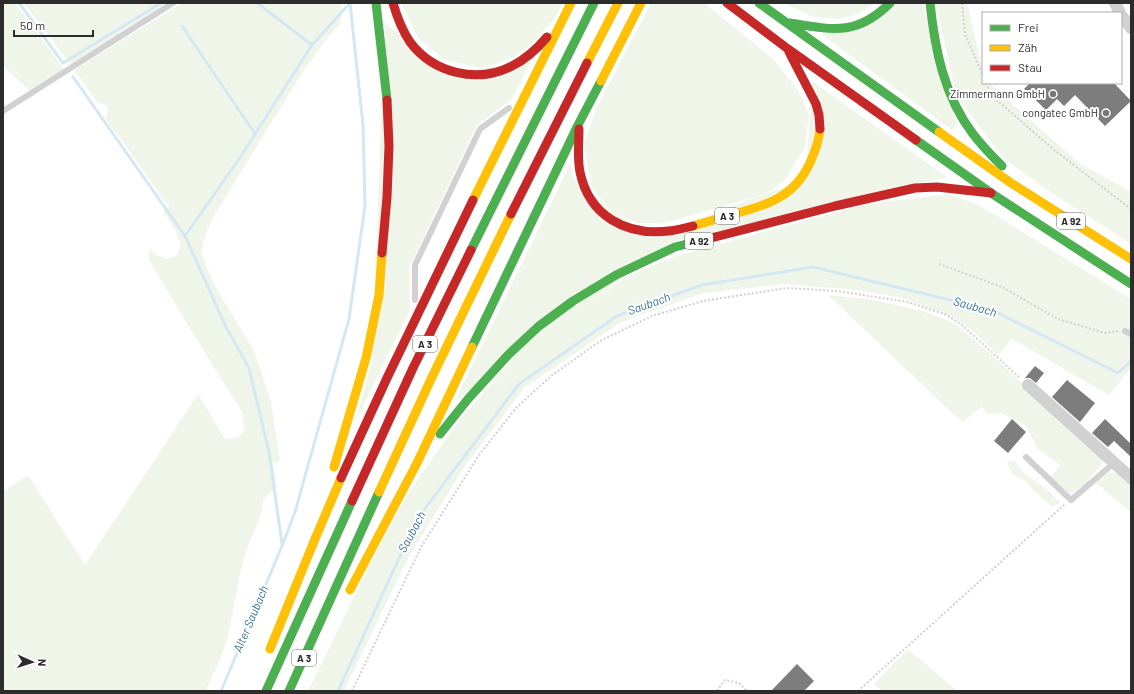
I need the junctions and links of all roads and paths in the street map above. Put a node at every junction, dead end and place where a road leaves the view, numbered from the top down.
1 (173, 3) edge
2 (376, 3) edge
3 (393, 3) edge
4 (571, 3) edge
5 (594, 3) edge
6 (618, 3) edge
7 (641, 3) edge
8 (726, 3) edge
9 (759, 3) edge
10 (890, 3) edge
11 (930, 3) edge
12 (962, 3) edge
13 (1122, 17) edge
14 (562, 20) junction
15 (785, 22) junction
16 (1131, 28) edge
17 (788, 49) junction
18 (982, 74) edge
19 (986, 84) edge
20 (522, 99) junction
21 (3, 111) edge
22 (578, 125) junction
23 (1011, 183) junction
24 (991, 193) junction
25 (1131, 209) edge
26 (1131, 259) edge
27 (939, 264) dead end
28 (1131, 284) edge
29 (415, 317) junction
30 (1125, 331) joint
31 (1131, 334) edge
32 (1028, 385) joint
33 (1026, 457) dead end
34 (417, 463) junction
35 (1114, 463) junction
36 (1131, 478) edge
37 (1071, 500) junction
38 (324, 517) junction
39 (344, 600) dead end
40 (335, 611) dead end
41 (319, 625) junction
42 (268, 655) dead end
43 (266, 691) edge
44 (289, 691) edge
45 (352, 691) edge
46 (717, 691) edge
47 (747, 691) edge
48 (858, 691) edge

1 - 21 lane
2 - 38 highway, A 3
3 - 14 highway
4 - 14 highway, A 3
5 - 43 highway, A 3
6 - 41 highway, A 3
7 - 22 highway, A 3
8 - 17 highway, A 92
9 - 15 highway, A 92
10 - 15 highway, A 92
11 - 23 highway
12 - 18 path
13 - 16 street
14 - 20 highway, A 3
15 - 23 highway, A 92
17 - 22 highway, A 3
17 - 24 highway, A 92
19 - 25 path
20 - 29 highway, A 3
20 - 29 lane
22 - 34 highway, A 3
23 - 26 highway, A 92
24 - 28 highway, A 92
24 - 34 highway, A 92
27 - 30 path
29 - 38 highway, A 3
30 - 31 lane
32 - 35 street
32 - 45 path
33 - 37 lane
34 - 39 highway, A 3
35 - 36 street
35 - 37 lane
37 - 48 path
38 - 42 highway, A 3
40 - 41 highway, A 3
41 - 44 highway, A 3
46 - 47 path

